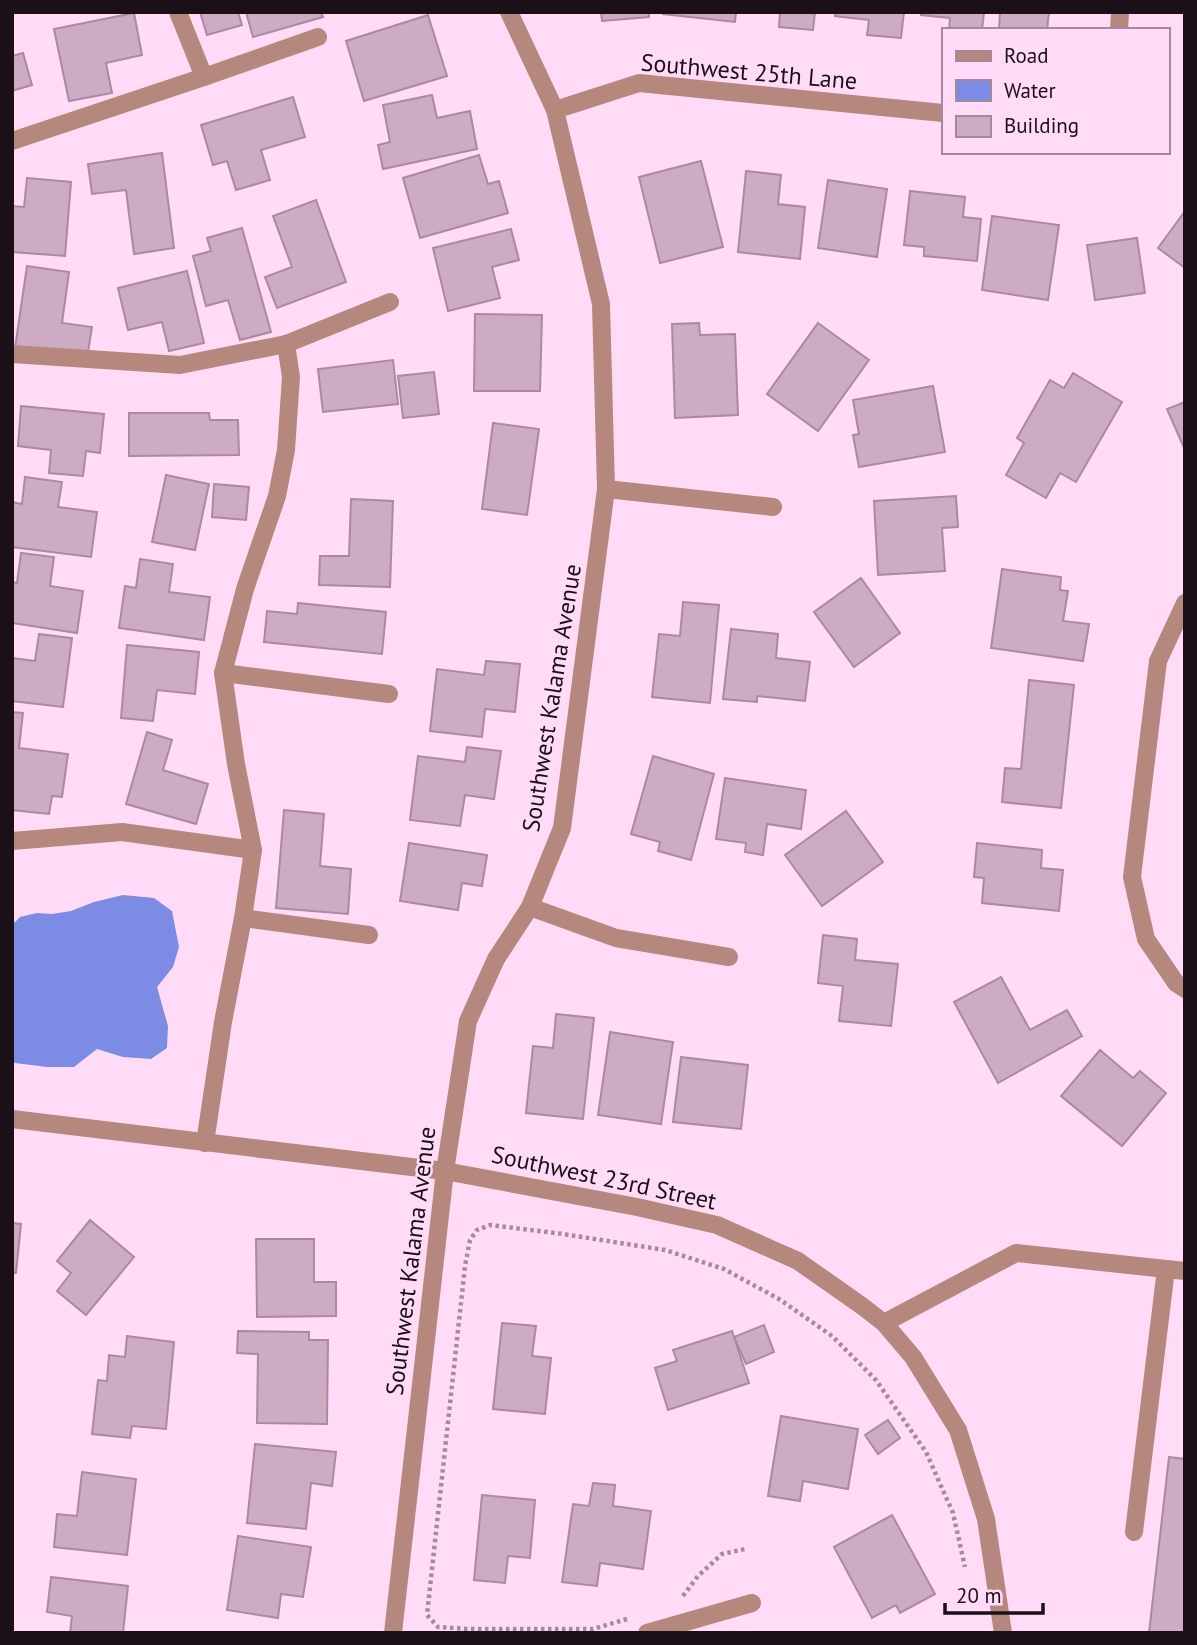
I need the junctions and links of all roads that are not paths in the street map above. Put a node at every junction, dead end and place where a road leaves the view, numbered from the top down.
1 (177, 12) edge
2 (509, 12) edge
3 (318, 37) dead end
4 (204, 77) junction
5 (555, 110) junction
6 (942, 113) edge
7 (12, 141) edge
8 (390, 302) dead end
9 (286, 344) junction
10 (12, 354) edge
11 (607, 489) junction
12 (773, 507) dead end
13 (1185, 603) edge
14 (223, 673) junction
15 (389, 694) dead end
16 (12, 841) edge
17 (253, 850) junction
18 (530, 907) junction
19 (243, 918) junction
20 (369, 935) dead end
21 (729, 957) dead end
22 (1185, 989) edge
23 (12, 1119) edge
24 (205, 1143) junction
25 (445, 1171) junction
26 (1166, 1269) junction
27 (1185, 1271) edge
28 (884, 1323) junction
29 (1134, 1532) dead end
30 (752, 1603) dead end
31 (393, 1633) edge
32 (647, 1633) edge
33 (1003, 1633) edge

1 - 4 street
2 - 5 street, Southwest Kalama Avenue
3 - 4 street
4 - 7 street
5 - 6 street, Southwest 25th Lane
5 - 11 street, Southwest Kalama Avenue
8 - 9 street
9 - 10 street
9 - 14 street
11 - 12 street
11 - 18 street, Southwest Kalama Avenue
13 - 22 street
14 - 15 street
14 - 17 street
16 - 17 street
17 - 19 street
18 - 21 street
18 - 25 street, Southwest Kalama Avenue
19 - 20 street
19 - 24 street
23 - 24 street, Southwest 23rd Street
24 - 25 street, Southwest 23rd Street
25 - 28 street, Southwest 23rd Street
25 - 31 street, Southwest Kalama Avenue
26 - 27 street
26 - 28 street
26 - 29 street
28 - 33 street, Southwest 23rd Street
30 - 32 street

